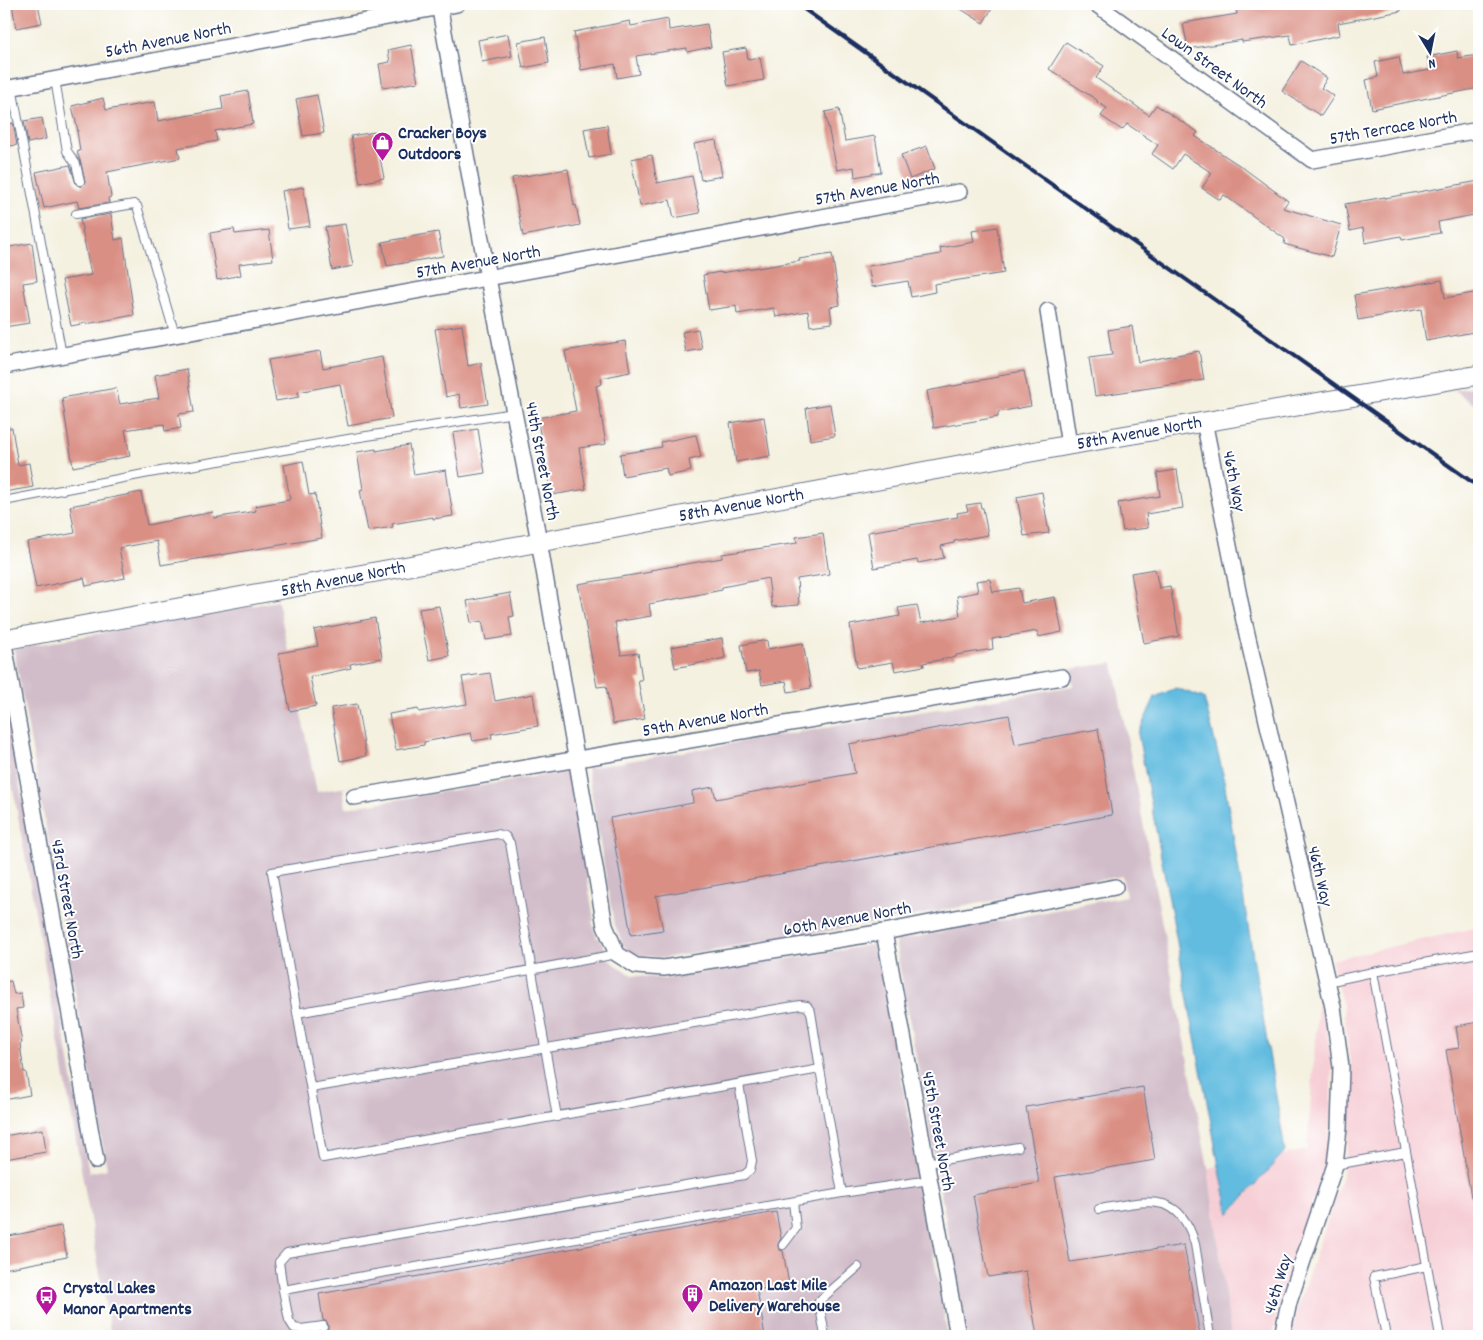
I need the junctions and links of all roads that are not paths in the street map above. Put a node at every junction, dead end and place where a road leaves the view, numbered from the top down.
1 (457, 4) edge
2 (1096, 4) edge
3 (440, 5) edge
4 (55, 79) junction
5 (8, 88) edge
6 (1479, 130) edge
7 (1312, 160) joint
8 (80, 181) dead end
9 (959, 192) dead end
10 (76, 214) dead end
11 (488, 278) junction
12 (1048, 311) dead end
13 (175, 335) junction
14 (62, 356) junction
15 (4, 366) edge
16 (1479, 375) edge
17 (514, 413) junction
18 (1204, 421) junction
19 (1069, 445) junction
20 (4, 501) edge
21 (539, 541) junction
22 (4, 640) edge
23 (4, 644) edge
24 (1062, 677) dead end
25 (576, 759) junction
26 (354, 797) dead end
27 (1115, 888) dead end
28 (884, 932) junction
29 (1479, 953) edge
30 (617, 954) junction
31 (531, 970) junction
32 (1373, 972) junction
33 (1327, 982) junction
34 (297, 1013) junction
35 (545, 1048) junction
36 (820, 1069) junction
37 (739, 1084) junction
38 (312, 1088) junction
39 (557, 1117) junction
40 (1018, 1147) dead end
41 (1406, 1152) junction
42 (96, 1161) dead end
43 (926, 1163) junction
44 (1335, 1165) junction
45 (930, 1180) junction
46 (842, 1193) junction
47 (793, 1202) junction
48 (1099, 1209) dead end
49 (783, 1245) dead end
50 (858, 1266) dead end
51 (1427, 1266) junction
52 (284, 1290) junction
53 (323, 1326) dead end
54 (825, 1336) edge
55 (958, 1336) edge
56 (1210, 1336) edge
57 (1282, 1336) edge
58 (1386, 1336) edge
59 (1440, 1336) edge

1 - 3 street, 56th Avenue North
2 - 7 street, Lown Street North
3 - 4 street, 56th Avenue North
3 - 11 street, 44th Street North
4 - 5 street, 56th Avenue North
4 - 8 lane
5 - 14 lane
6 - 7 street, 57th Terrace North
9 - 11 street, 57th Avenue North
10 - 13 lane
11 - 13 street, 57th Avenue North
11 - 17 street, 44th Street North
12 - 19 street
13 - 14 street, 57th Avenue North
14 - 15 street, 57th Avenue North
16 - 18 street, 58th Avenue North
17 - 20 lane
17 - 21 street, 44th Street North
18 - 19 street, 58th Avenue North
18 - 33 street, 46th Way
19 - 21 street, 58th Avenue North
21 - 22 street, 58th Avenue North
21 - 25 street, 44th Street North
23 - 42 street, 43rd Street North
24 - 25 street, 59th Avenue North
25 - 26 street, 59th Avenue North
25 - 30 street, 44th Street North
27 - 28 street, 60th Avenue North
28 - 30 street, 60th Avenue North
28 - 43 street, 45th Street North
29 - 32 lane
30 - 31 lane
31 - 34 lane
31 - 34 lane
31 - 35 lane
32 - 33 lane
32 - 41 lane
33 - 44 street, 46th Way
34 - 38 lane
35 - 36 lane
35 - 38 lane
35 - 39 lane
36 - 37 lane
36 - 46 lane
37 - 39 lane
37 - 52 lane
38 - 39 lane
40 - 43 lane
41 - 44 lane
41 - 51 lane
43 - 45 street, 45th Street North
44 - 57 street, 46th Way
45 - 46 lane
45 - 55 street, 45th Street North
46 - 47 lane
47 - 49 lane
47 - 52 lane
48 - 56 lane
50 - 54 lane
51 - 58 lane
51 - 59 lane
52 - 53 lane

